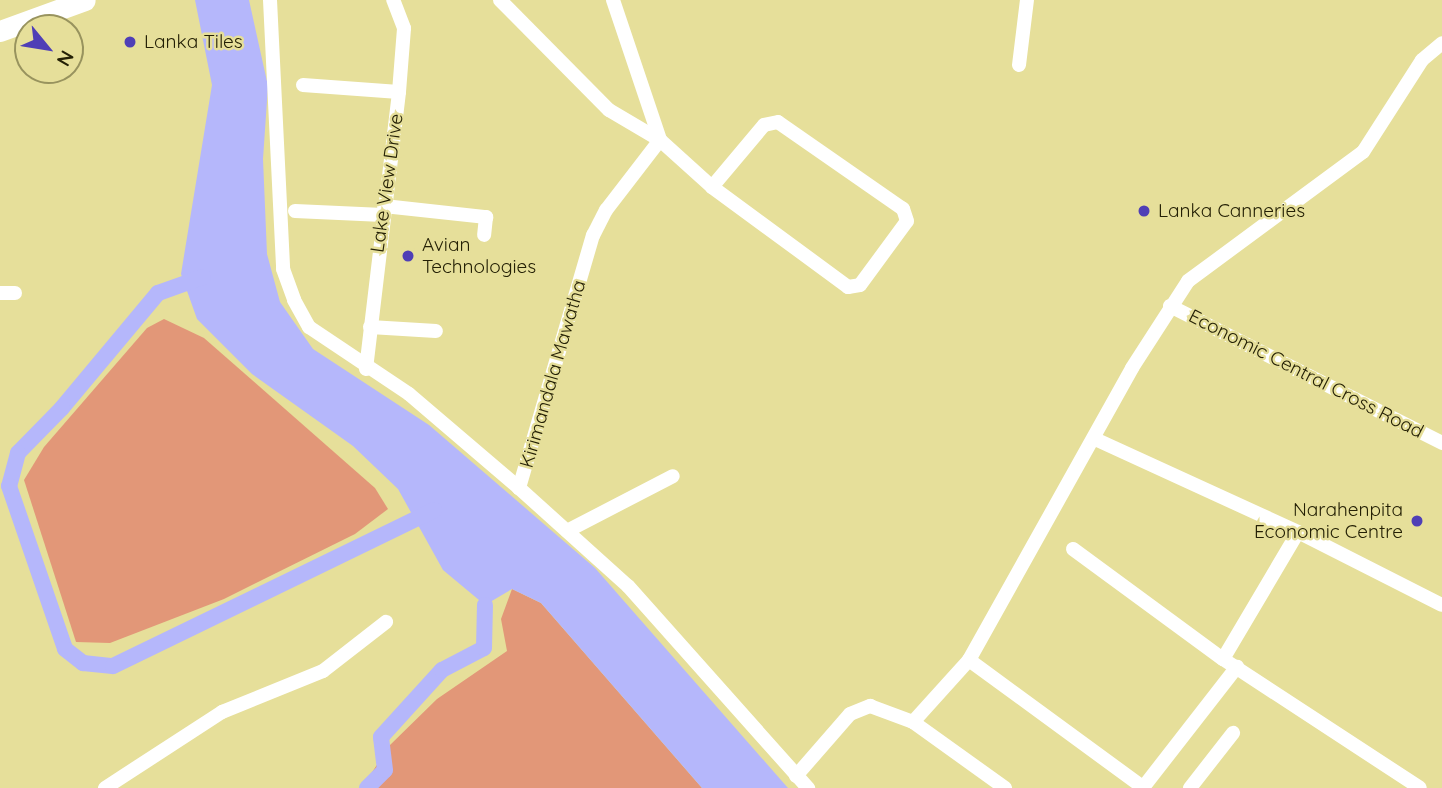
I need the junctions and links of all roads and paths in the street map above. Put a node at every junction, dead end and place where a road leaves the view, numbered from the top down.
1 (85, 0) edge
2 (270, 0) edge
3 (393, 0) edge
4 (500, 0) edge
5 (612, 0) edge
6 (1027, 0) edge
7 (0, 31) edge
8 (1442, 43) edge
9 (1019, 65) dead end
10 (303, 85) dead end
11 (399, 92) junction
12 (660, 141) junction
13 (712, 187) junction
14 (295, 211) dead end
15 (383, 211) junction
16 (484, 235) dead end
17 (0, 293) edge
18 (15, 293) dead end
19 (1170, 306) junction
20 (370, 327) junction
21 (436, 331) dead end
22 (366, 369) junction
23 (1094, 439) junction
24 (1442, 443) edge
25 (673, 476) dead end
26 (519, 488) junction
27 (567, 531) junction
28 (1298, 532) junction
29 (1073, 549) dead end
30 (1442, 605) edge
31 (386, 622) dead end
32 (1223, 659) junction
33 (969, 660) junction
34 (1237, 667) junction
35 (913, 722) junction
36 (1233, 733) dead end
37 (796, 776) junction
38 (1145, 786) edge
39 (105, 788) edge
40 (808, 788) edge
41 (1005, 788) edge
42 (1190, 788) edge
43 (1420, 788) edge

1 - 7 main road
2 - 22 street
3 - 11 street, Lake View Drive
4 - 12 street
5 - 12 street
6 - 9 street
8 - 19 street
10 - 11 street
11 - 15 street, Lake View Drive
12 - 13 street
12 - 26 street, Kirimandala Mawatha
13 - 13 street
14 - 15 street
15 - 16 street
15 - 20 street, Lake View Drive
17 - 18 street
19 - 23 street
19 - 24 street, Economic Central Cross Road
20 - 21 street
20 - 22 street, Lake View Drive
22 - 26 street
23 - 28 street
23 - 33 street
25 - 27 street
26 - 27 street, Kirimandala Mawatha
27 - 37 street, Kirimandala Mawatha
28 - 30 street
28 - 32 street
29 - 32 street
31 - 39 street
32 - 34 street
33 - 35 street
33 - 38 street
34 - 38 street
34 - 43 street
35 - 37 street
35 - 41 street
36 - 42 street
37 - 40 street, Kirimandala Mawatha

